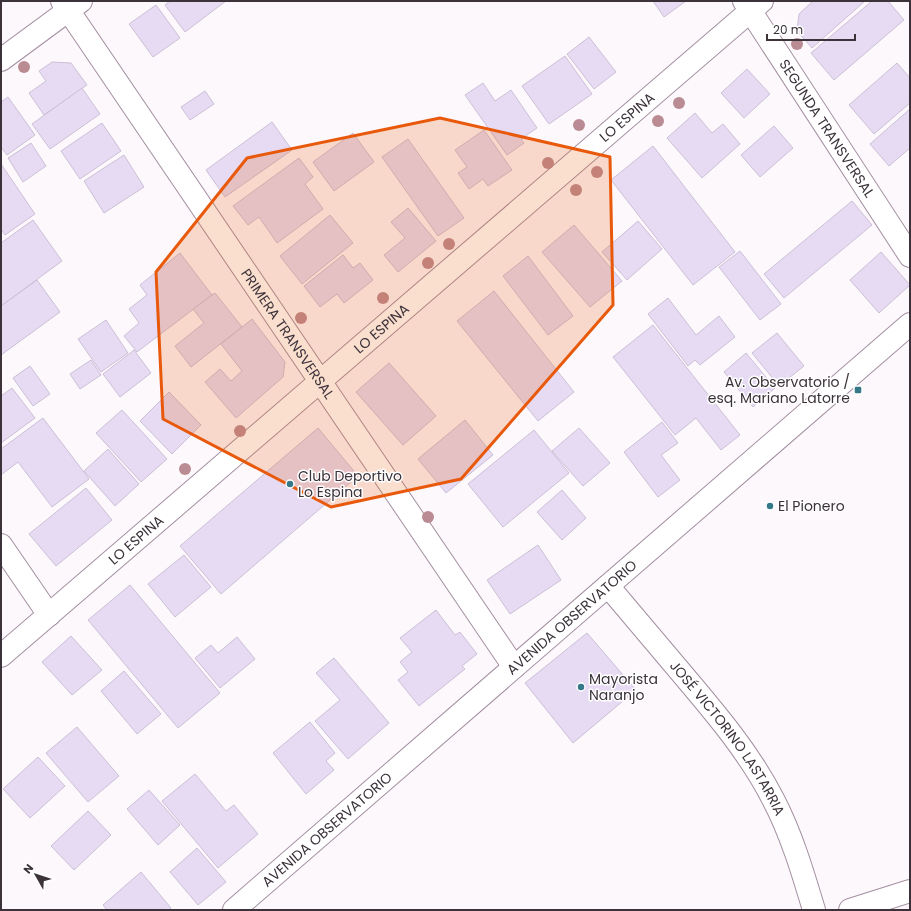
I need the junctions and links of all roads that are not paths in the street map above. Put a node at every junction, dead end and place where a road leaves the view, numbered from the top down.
1 (71, 4) edge
2 (752, 4) edge
3 (1, 60) edge
4 (910, 256) edge
5 (910, 324) edge
6 (320, 381) junction
7 (1, 545) edge
8 (608, 586) junction
9 (49, 615) junction
10 (1, 656) edge
11 (514, 667) junction
12 (910, 891) edge
13 (234, 910) edge
14 (814, 910) edge
15 (850, 910) edge

1 - 3 street
1 - 6 street, PRIMERA TRANSVERSAL
2 - 4 street, SEGUNDA TRANSVERSAL
2 - 6 street, LO ESPINA
5 - 8 street, AVENIDA OBSERVATORIO
6 - 9 street, LO ESPINA
6 - 11 street, PRIMERA TRANSVERSAL
7 - 9 street
8 - 11 street, AVENIDA OBSERVATORIO
8 - 14 street, JOSÉ VICTORINO LASTARRIA
9 - 10 street, LO ESPINA
11 - 13 street, AVENIDA OBSERVATORIO
12 - 15 street

